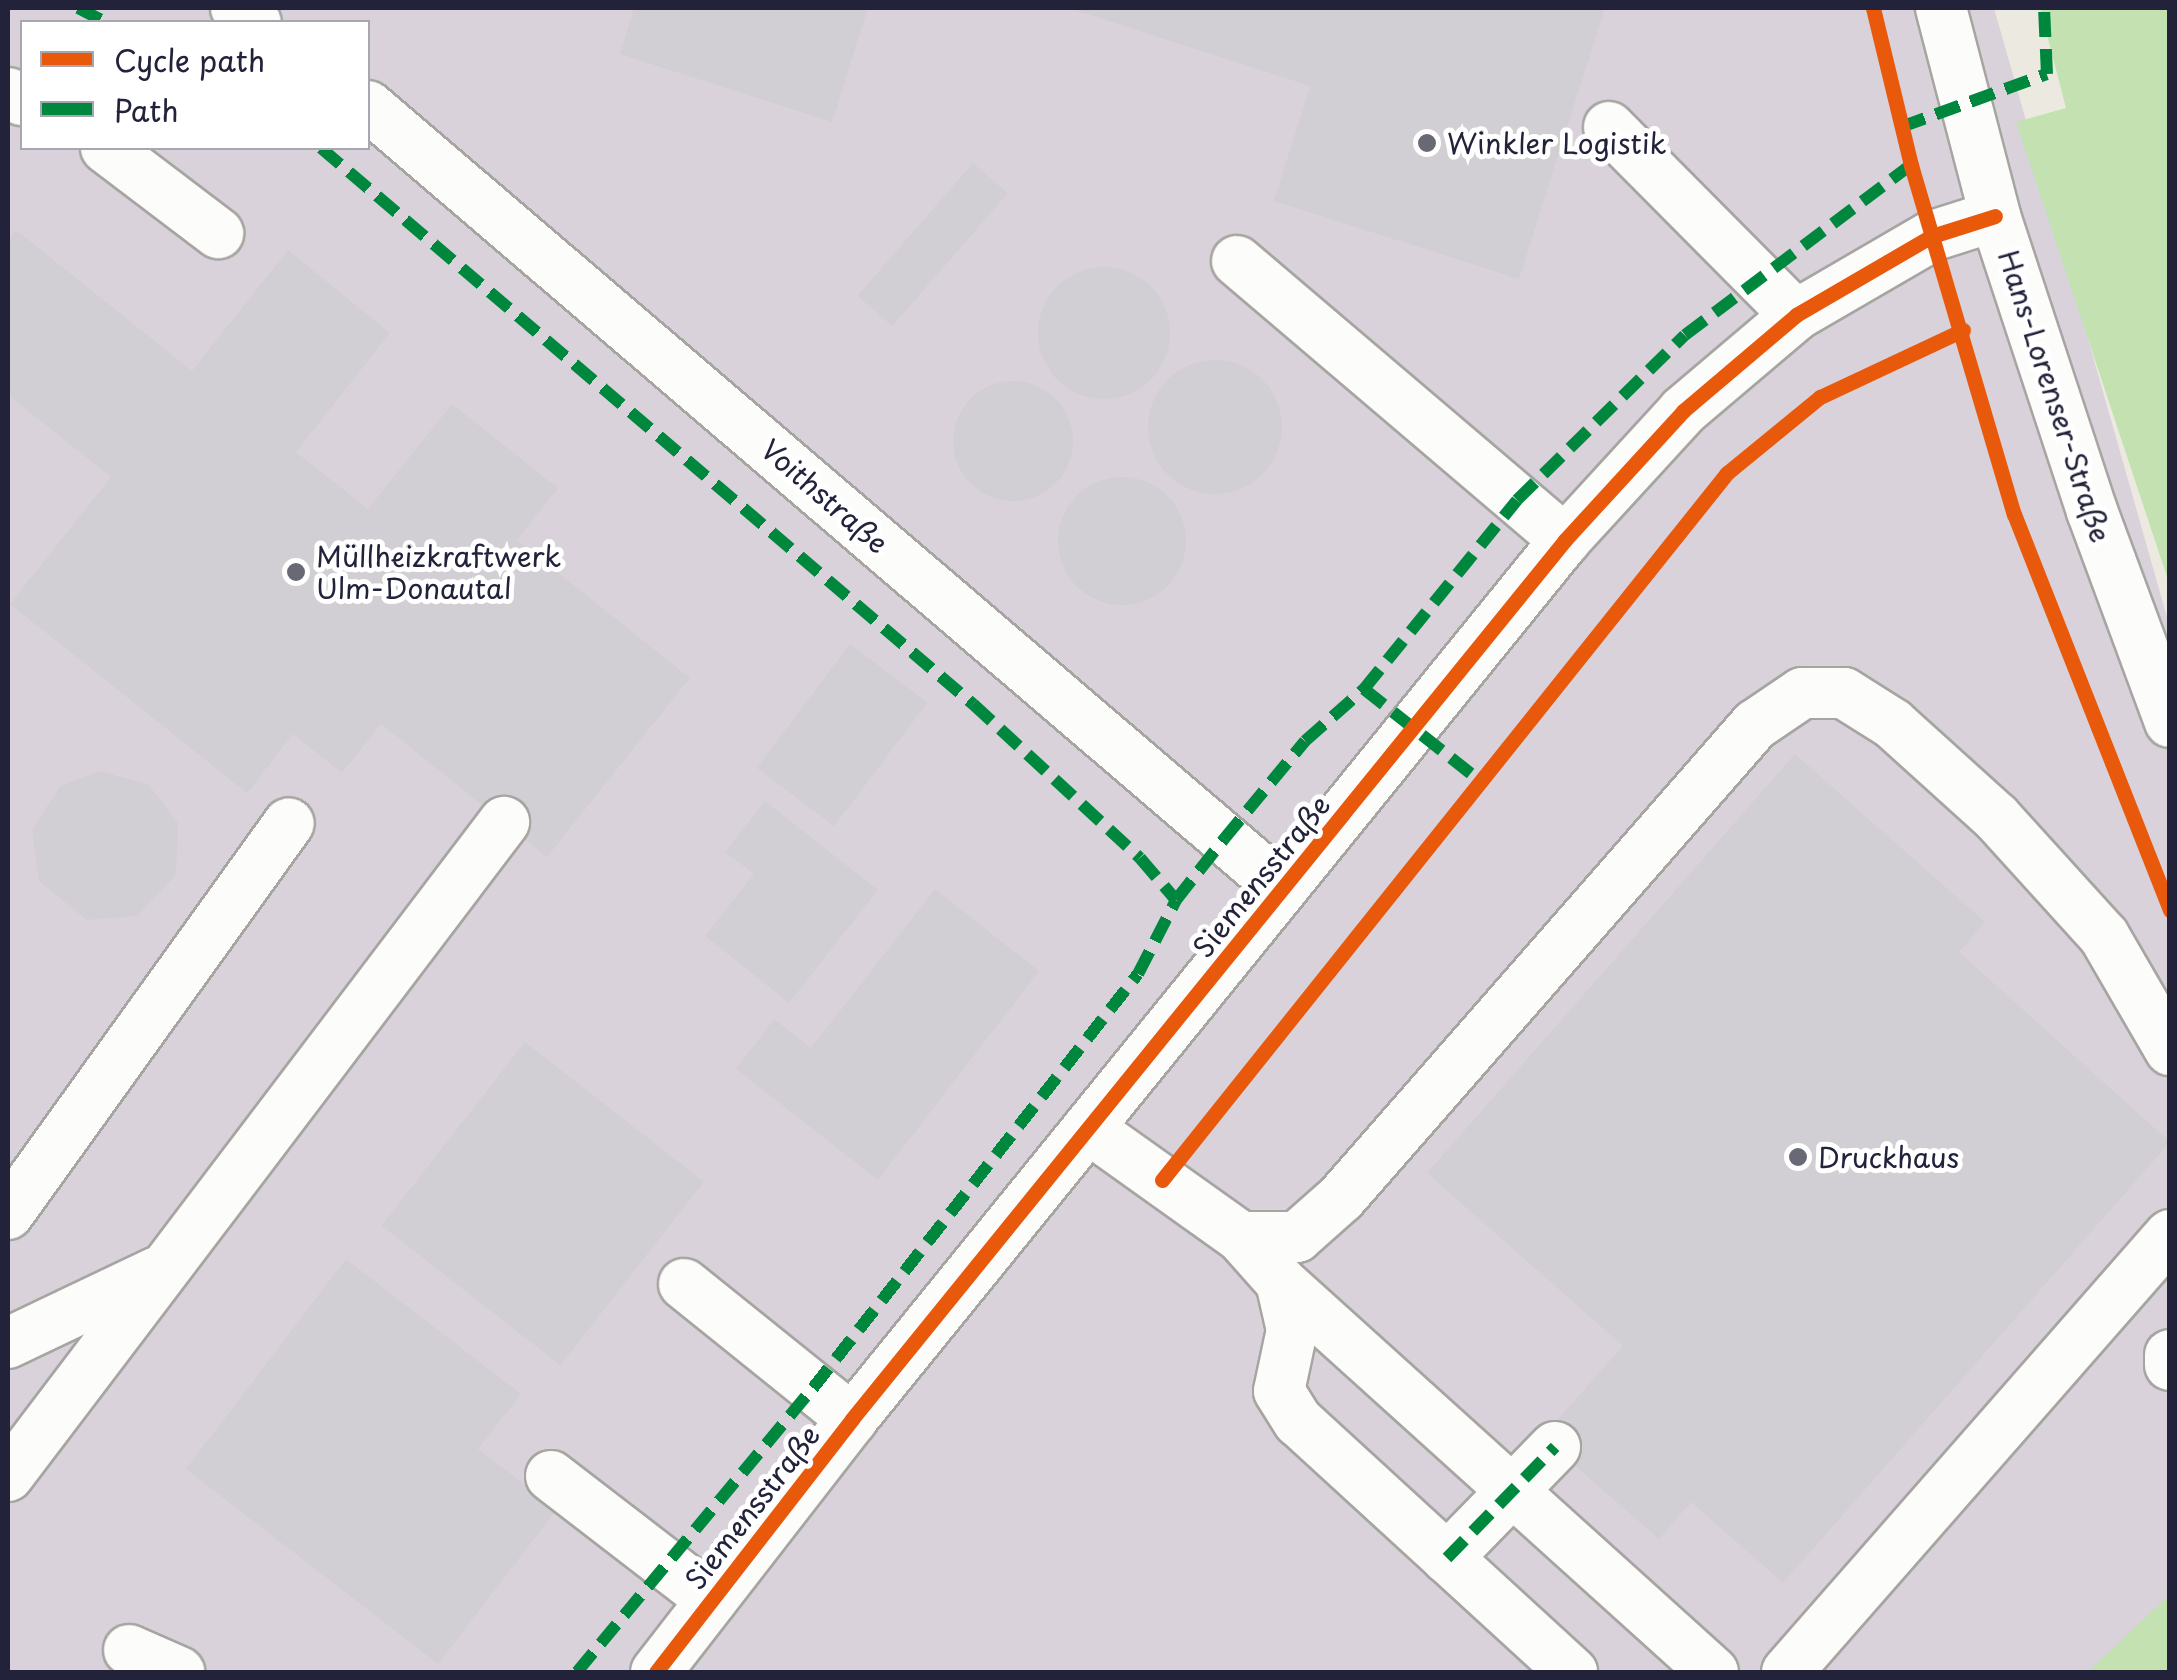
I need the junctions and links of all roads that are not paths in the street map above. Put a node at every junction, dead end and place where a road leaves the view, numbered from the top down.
1 (1941, 8) edge
2 (370, 108) edge
3 (1610, 127) dead end
4 (109, 150) edge
5 (1995, 216) junction
6 (218, 233) dead end
7 (1237, 261) dead end
8 (1796, 315) junction
9 (1565, 540) junction
10 (2170, 722) edge
11 (504, 822) dead end
12 (290, 824) dead end
13 (1282, 888) junction
14 (2170, 1050) edge
15 (1088, 1128) junction
16 (8, 1214) edge
17 (2170, 1235) edge
18 (1242, 1238) junction
19 (166, 1268) junction
20 (1281, 1282) junction
21 (684, 1284) dead end
22 (8, 1343) edge
23 (2170, 1355) edge
24 (2170, 1365) edge
25 (852, 1419) junction
26 (1555, 1447) dead end
27 (8, 1476) edge
28 (551, 1476) dead end
29 (1511, 1490) junction
30 (1447, 1558) junction
31 (712, 1600) junction
32 (129, 1650) dead end
33 (180, 1672) edge
34 (656, 1672) edge
35 (1572, 1672) edge
36 (1713, 1672) edge
37 (1787, 1672) edge

1 - 5 street, Hans-Lorenser-Straße
2 - 13 street, Voithstraße
3 - 8 street
4 - 6 street
5 - 8 street, Siemensstraße
5 - 10 street, Hans-Lorenser-Straße
7 - 9 street
8 - 9 street, Siemensstraße
9 - 13 street, Siemensstraße
11 - 19 street
12 - 16 street
13 - 15 street, Siemensstraße
14 - 18 street
15 - 18 street
15 - 25 street, Siemensstraße
17 - 37 street
18 - 20 street
19 - 22 street
19 - 27 street
20 - 29 street
20 - 30 street
21 - 25 street
23 - 24 street
25 - 31 street, Siemensstraße
26 - 29 street
28 - 31 street
29 - 30 street
29 - 36 street
30 - 35 street
31 - 34 street, Siemensstraße
32 - 33 street

